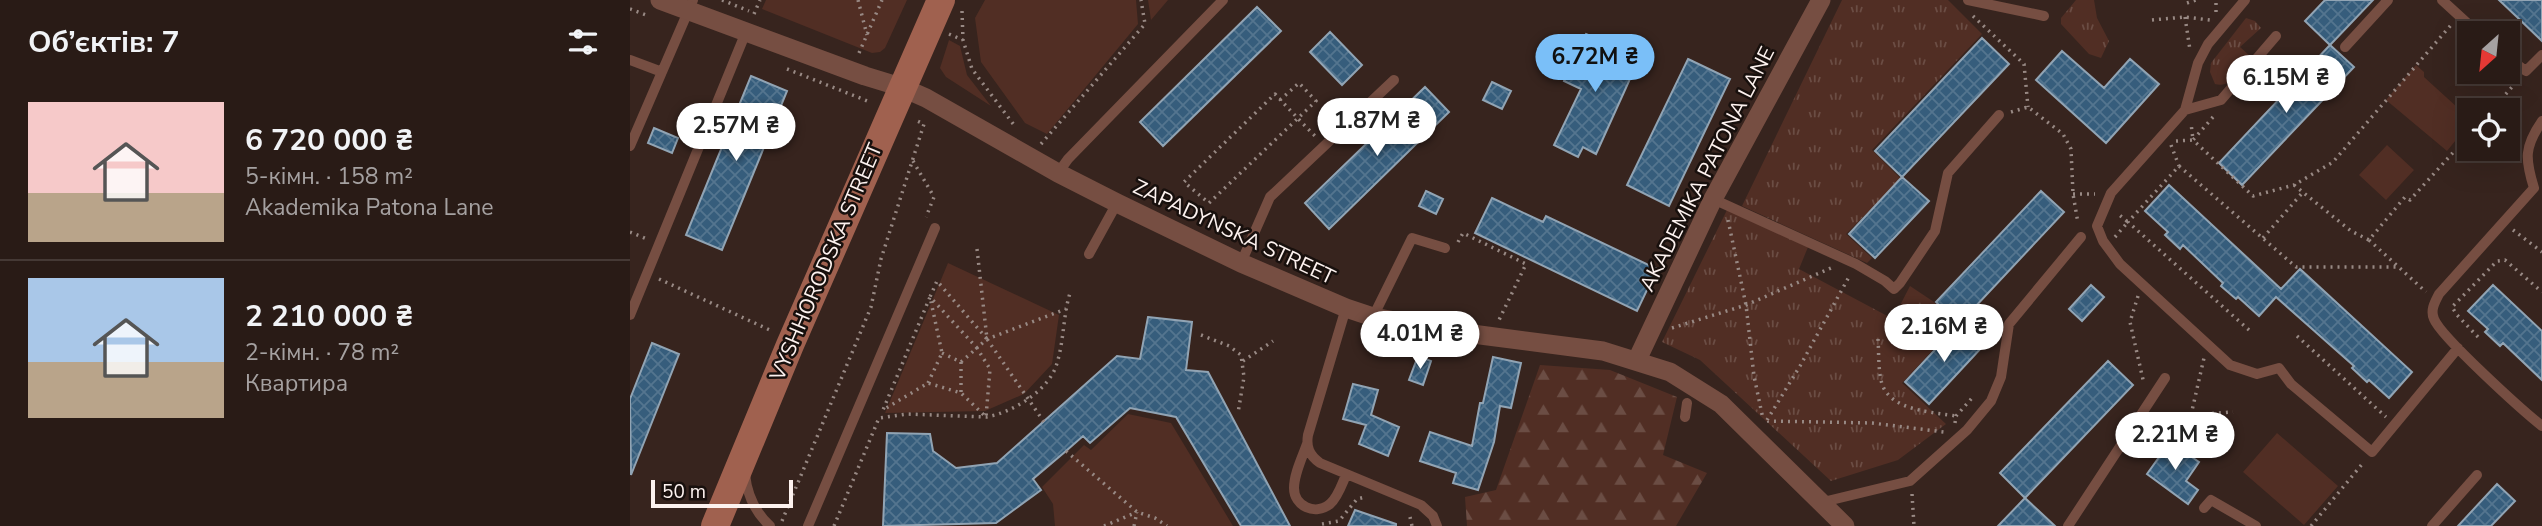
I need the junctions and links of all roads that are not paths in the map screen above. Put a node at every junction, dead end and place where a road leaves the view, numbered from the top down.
1 (660, 0) edge
2 (1223, 0) edge
3 (1821, 0) edge
4 (2245, 0) edge
5 (2388, 0) edge
6 (2442, 0) edge
7 (951, 1) edge
8 (691, 5) edge
9 (1966, 5) edge
10 (2044, 16) dead end
11 (2465, 21) edge
12 (746, 32) junction
13 (2276, 36) dead end
14 (2345, 47) dead end
15 (2542, 55) edge
16 (630, 60) edge
17 (2520, 67) edge
18 (662, 72) junction
19 (1394, 80) dead end
20 (901, 87) junction
21 (2185, 110) junction
22 (1999, 115) road end
23 (2542, 121) edge
24 (632, 134) edge
25 (630, 146) edge
26 (1063, 166) junction
27 (2538, 189) edge
28 (1719, 202) junction
29 (1117, 203) junction
30 (935, 228) dead end
31 (2081, 237) road end
32 (1445, 248) road end
33 (1089, 254) dead end
34 (1241, 263) junction
35 (1346, 308) junction
36 (630, 315) edge
37 (1373, 317) junction
38 (2458, 348) junction
39 (1637, 360) junction
40 (2165, 377) dead end
41 (1687, 403) dead end
42 (1685, 417) dead end
43 (2542, 426) edge
44 (1307, 444) junction
45 (743, 457) junction
46 (1346, 475) junction
47 (2477, 475) dead end
48 (1823, 502) junction
49 (2204, 508) dead end
50 (715, 526) edge
51 (770, 526) edge
52 (808, 526) edge
53 (1437, 526) edge
54 (1845, 526) edge
55 (2068, 526) edge
56 (2256, 526) edge
57 (2432, 526) edge

1 - 8 street, ZAPADYNSKA STREET
2 - 26 lane
3 - 28 street, AKADEMIKA PATONA LANE
4 - 21 lane
5 - 14 lane
6 - 11 lane
7 - 20 main road, VYSHHORODSKA STREET
8 - 12 street, ZAPADYNSKA STREET
8 - 18 lane
9 - 10 lane
12 - 20 street, ZAPADYNSKA STREET
12 - 36 lane
13 - 21 lane
15 - 17 lane
16 - 18 lane
18 - 24 lane
19 - 34 lane
20 - 26 street, ZAPADYNSKA STREET
20 - 45 main road, VYSHHORODSKA STREET
21 - 38 lane
22 - 28 lane
23 - 27 lane
24 - 25 lane
26 - 29 street, ZAPADYNSKA STREET
27 - 38 lane
28 - 39 street, AKADEMIKA PATONA LANE
29 - 33 lane
29 - 34 street, ZAPADYNSKA STREET
30 - 52 lane
31 - 48 lane
32 - 37 lane
34 - 35 street, ZAPADYNSKA STREET
35 - 37 street, ZAPADYNSKA STREET
35 - 44 lane
37 - 39 street, ZAPADYNSKA STREET
38 - 43 lane
39 - 48 street, ZAPADYNSKA STREET
40 - 55 lane
41 - 42 lane
44 - 46 lane
44 - 46 lane
45 - 50 main road, VYSHHORODSKA STREET
45 - 51 lane
46 - 53 lane
47 - 57 lane
48 - 54 street, ZAPADYNSKA STREET
49 - 56 lane

